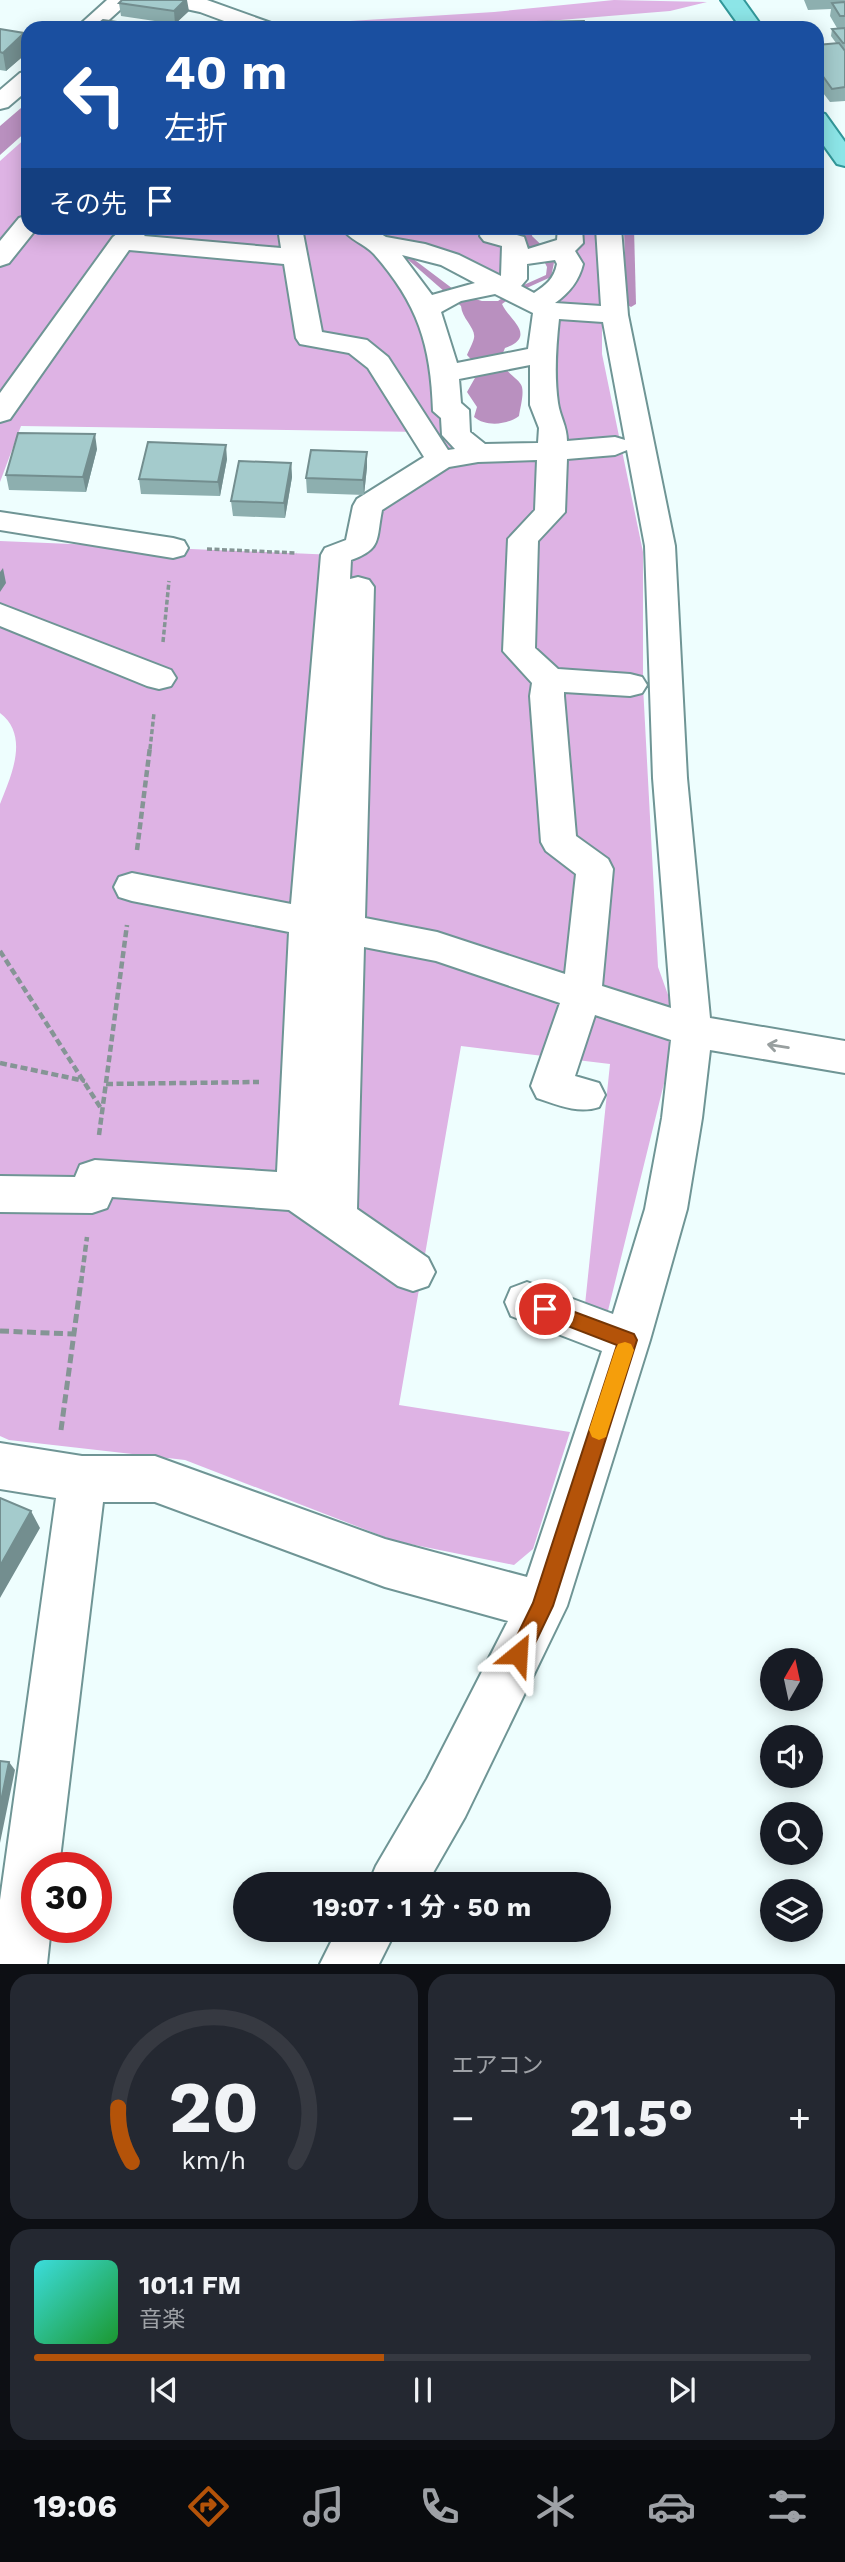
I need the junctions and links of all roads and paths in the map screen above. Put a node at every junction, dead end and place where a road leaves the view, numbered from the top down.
1 (120, 0) edge
2 (170, 0) edge
3 (95, 21) edge
4 (247, 21) edge
5 (21, 84) edge
6 (0, 102) edge
7 (831, 139) edge
8 (845, 159) edge
9 (21, 232) edge
10 (130, 235) edge
11 (365, 235) edge
12 (493, 235) edge
13 (609, 235) edge
14 (293, 241) edge
15 (379, 244) junction
16 (558, 249) edge
17 (0, 258) edge
18 (515, 258) junction
19 (599, 265) dead end
20 (519, 295) junction
21 (447, 300) junction
22 (602, 314) dead end
23 (527, 358) junction
24 (454, 379) junction
25 (403, 401) junction
26 (0, 413) edge
27 (615, 446) dead end
28 (553, 451) junction
29 (478, 453) junction
30 (440, 460) junction
31 (0, 521) edge
32 (173, 548) junction
33 (348, 551) junction
34 (0, 614) edge
35 (159, 678) junction
36 (549, 680) junction
37 (630, 685) dead end
38 (132, 887) junction
39 (308, 923) junction
40 (346, 930) junction
41 (0, 951) edge
42 (582, 996) junction
43 (692, 1031) junction
44 (845, 1057) edge
45 (0, 1063) edge
46 (273, 1081) dead end
47 (86, 1082) junction
48 (106, 1084) junction
49 (585, 1095) dead end
50 (102, 1110) junction
51 (93, 1187) junction
52 (297, 1192) junction
53 (0, 1194) edge
54 (335, 1218) junction
55 (413, 1272) dead end
56 (527, 1302) dead end
57 (0, 1331) edge
58 (74, 1334) junction
59 (628, 1340) junction
60 (0, 1466) edge
61 (69, 1478) junction
62 (542, 1606) junction
63 (403, 1872) edge
64 (361, 1942) edge
65 (19, 1964) edge
66 (348, 1964) edge

1 - 3 street
2 - 4 street
5 - 6 street
7 - 8 main road
9 - 17 street
10 - 14 street
10 - 26 street
11 - 15 street
12 - 18 street
13 - 43 street
14 - 25 street
15 - 20 street
15 - 21 street
16 - 18 street
16 - 19 street
16 - 20 street
18 - 20 street
20 - 21 street
20 - 22 street
20 - 23 street
21 - 24 street
23 - 24 street
23 - 28 street
24 - 25 street
24 - 29 street
25 - 30 street
27 - 28 street
28 - 29 street
28 - 36 street
29 - 30 street
30 - 33 street
31 - 32 street
32 - 33 path
32 - 35 path
33 - 39 street
33 - 40 street
34 - 35 street
35 - 38 path
36 - 37 street
36 - 42 street
38 - 39 street
38 - 48 path
39 - 40 street
39 - 52 street
40 - 42 street
40 - 54 street
41 - 47 path
42 - 43 street
42 - 49 street
44 -> 43 street
43 - 59 street
45 - 47 path
46 - 48 path
47 - 50 path
48 - 50 path
50 - 51 path
51 - 52 street
51 - 53 street
51 - 58 path
52 - 54 street
54 - 55 street
56 - 59 street
57 - 58 path
58 - 61 path
59 - 62 street
60 - 61 street
61 - 62 street
61 - 65 street
62 - 63 street
64 - 66 street

